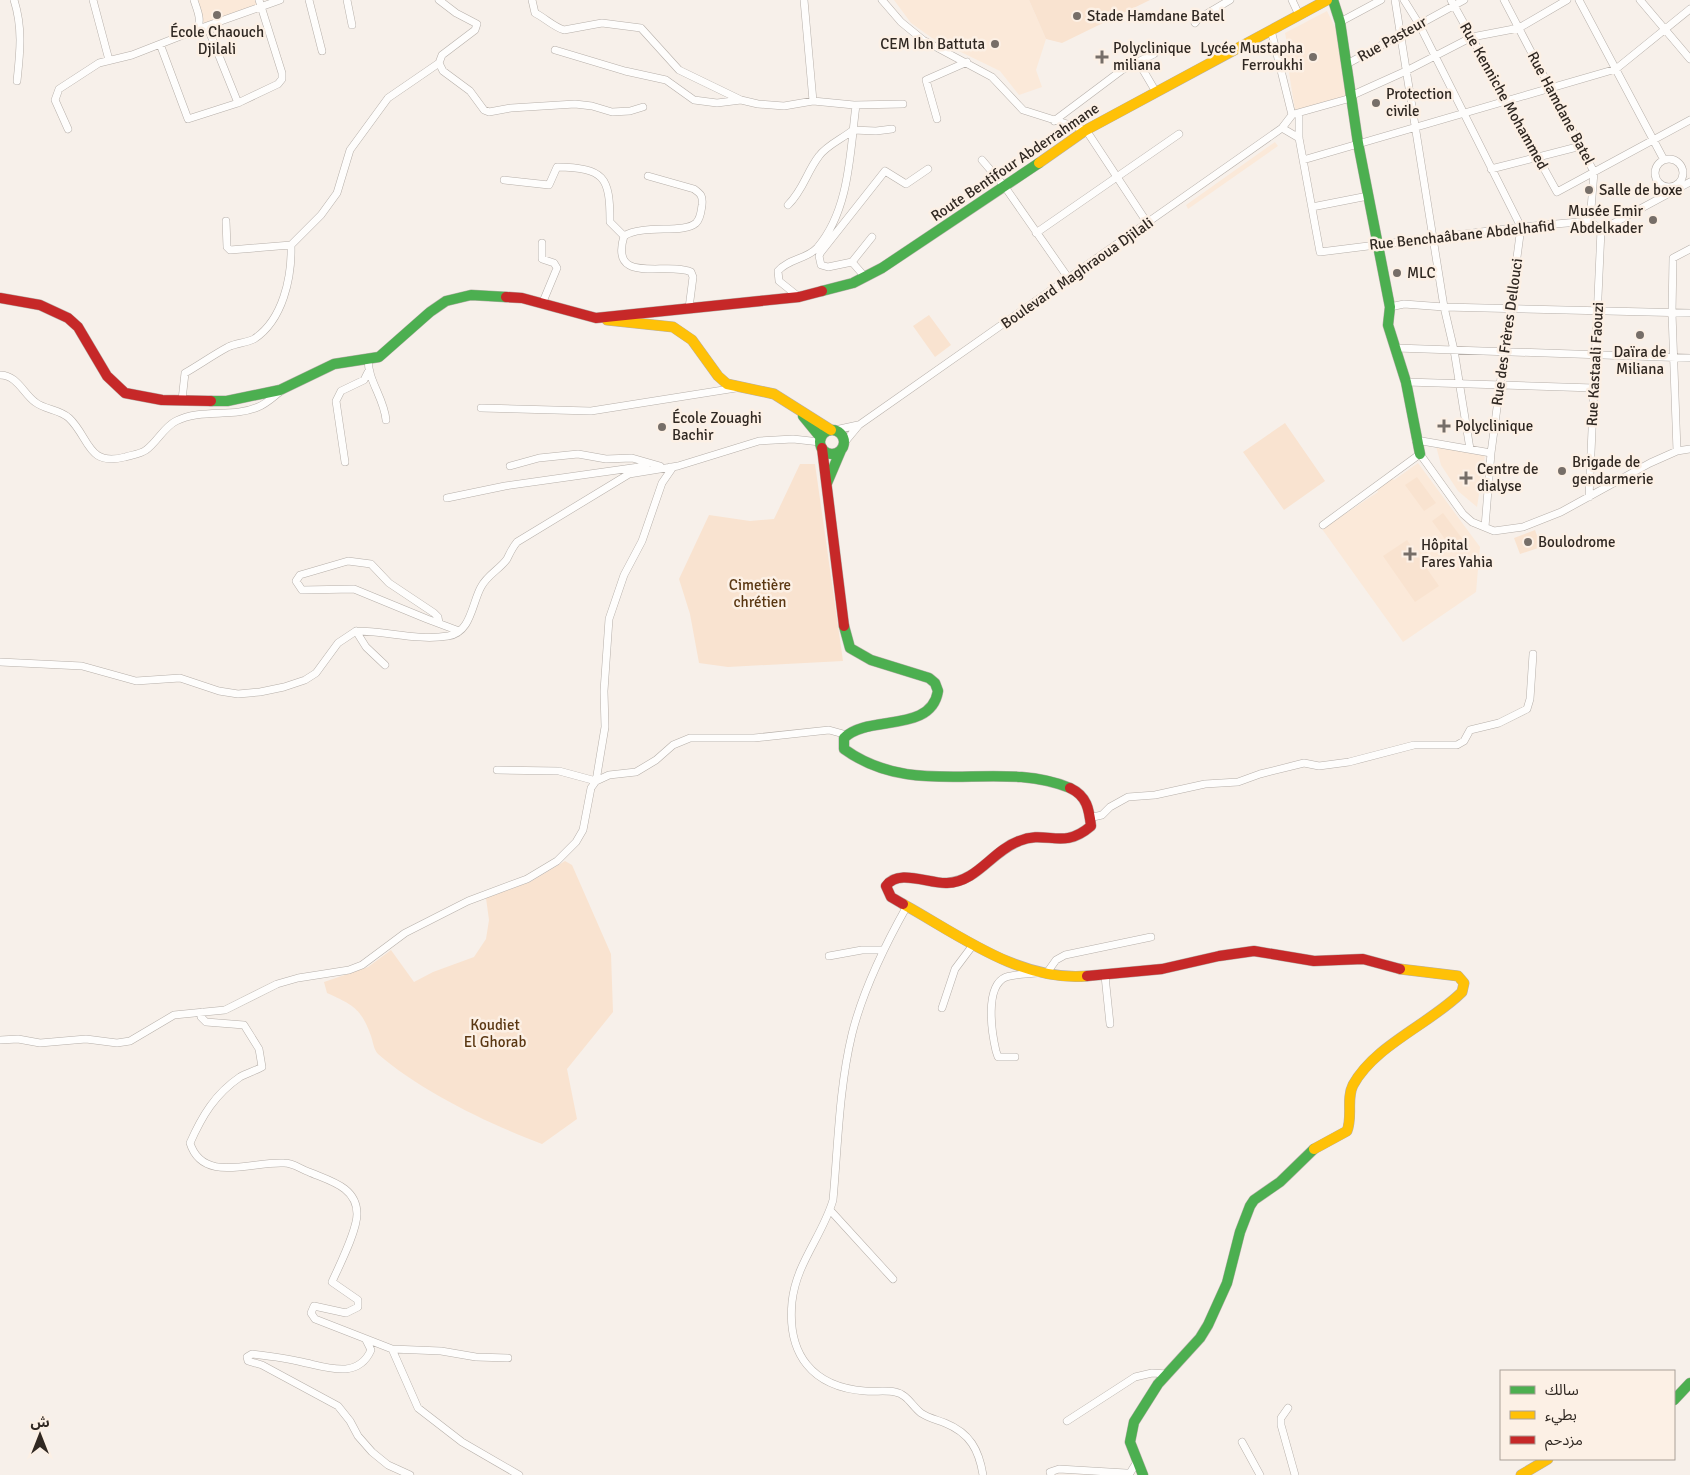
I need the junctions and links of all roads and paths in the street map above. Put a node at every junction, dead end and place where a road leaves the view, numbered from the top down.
1 (14, 0) edge
2 (93, 0) edge
3 (194, 0) edge
4 (280, 0) edge
5 (309, 0) edge
6 (347, 0) edge
7 (440, 0) edge
8 (532, 0) edge
9 (804, 0) edge
10 (882, 0) edge
11 (1230, 0) edge
12 (1292, 0) edge
13 (1327, 0) edge
14 (1333, 0) edge
15 (1381, 0) edge
16 (1395, 0) edge
17 (1404, 0) edge
18 (1464, 0) edge
19 (1504, 0) edge
20 (1567, 0) edge
21 (1578, 0) edge
22 (1640, 0) edge
23 (260, 3) edge
24 (1453, 3) edge
25 (1690, 9) edge
26 (1299, 15) junction
27 (1340, 22) junction
28 (1195, 23) dead end
29 (1419, 24) junction
30 (352, 25) dead end
31 (207, 26) junction
32 (1519, 28) junction
33 (196, 30) junction
34 (1271, 30) junction
35 (1665, 30) junction
36 (1401, 35) junction
37 (1472, 38) junction
38 (160, 44) junction
39 (555, 50) dead end
40 (322, 51) dead end
41 (1154, 54) dead end
42 (1435, 56) junction
43 (1690, 59) edge
44 (109, 60) junction
45 (967, 62) junction
46 (439, 63) junction
47 (1347, 64) junction
48 (1616, 69) junction
49 (1143, 70) dead end
50 (1406, 71) junction
51 (17, 81) dead end
52 (1550, 88) junction
53 (1156, 92) junction
54 (1351, 98) junction
55 (742, 100) junction
56 (1506, 100) junction
57 (813, 101) junction
58 (238, 103) junction
59 (903, 104) dead end
60 (856, 105) junction
61 (643, 107) dead end
62 (1295, 114) junction
63 (1464, 114) junction
64 (937, 119) dead end
65 (1690, 120) edge
66 (1054, 121) junction
67 (1282, 128) junction
68 (1415, 128) junction
69 (68, 129) dead end
70 (892, 129) dead end
71 (853, 130) junction
72 (1086, 130) junction
73 (1179, 134) dead end
74 (1299, 138) junction
75 (1654, 139) junction
76 (1358, 143) junction
77 (1581, 146) junction
78 (1538, 157) junction
79 (982, 160) dead end
80 (1303, 160) junction
81 (1664, 160) junction
82 (928, 169) dead end
83 (1491, 169) junction
84 (1594, 172) junction
85 (648, 176) dead end
86 (1116, 177) junction
87 (504, 180) dead end
88 (1690, 182) edge
89 (1005, 187) junction
90 (1677, 187) junction
91 (1368, 196) junction
92 (788, 205) dead end
93 (1312, 208) junction
94 (226, 221) dead end
95 (1590, 221) junction
96 (1148, 224) junction
97 (1521, 227) junction
98 (1601, 230) junction
99 (1036, 233) junction
100 (624, 236) junction
101 (872, 236) dead end
102 (1433, 238) junction
103 (542, 244) dead end
104 (1376, 244) junction
105 (291, 245) junction
106 (1690, 249) edge
107 (852, 262) junction
108 (865, 277) junction
109 (1069, 279) junction
110 (799, 297) junction
111 (0, 299) edge
112 (542, 304) junction
113 (1390, 307) junction
114 (1444, 307) junction
115 (689, 308) junction
116 (1510, 308) junction
117 (1597, 310) junction
118 (1672, 312) junction
119 (1690, 313) edge
120 (596, 318) junction
121 (1396, 348) junction
122 (1454, 350) junction
123 (1504, 352) junction
124 (1595, 355) junction
125 (1674, 357) junction
126 (1690, 358) edge
127 (368, 359) junction
128 (368, 372) junction
129 (0, 375) edge
130 (1406, 382) junction
131 (1459, 383) junction
132 (1500, 385) junction
133 (288, 386) junction
134 (736, 388) junction
135 (1594, 388) junction
136 (182, 400) junction
137 (796, 407) junction
138 (481, 408) dead end
139 (386, 420) dead end
140 (859, 425) junction
141 (833, 430) junction
142 (1416, 440) junction
143 (821, 442) junction
144 (842, 446) junction
145 (1470, 449) junction
146 (1690, 449) edge
147 (1678, 451) junction
148 (1490, 453) junction
149 (1420, 454) junction
150 (344, 462) dead end
151 (510, 466) dead end
152 (660, 466) junction
153 (673, 467) junction
154 (826, 484) junction
155 (1589, 497) junction
156 (447, 498) dead end
157 (1323, 525) dead end
158 (1485, 527) junction
159 (439, 623) junction
160 (356, 631) junction
161 (459, 631) junction
162 (1532, 654) dead end
163 (0, 662) edge
164 (385, 665) dead end
165 (847, 735) junction
166 (497, 770) dead end
167 (596, 780) junction
168 (1093, 817) junction
169 (907, 906) junction
170 (1151, 937) dead end
171 (973, 945) junction
172 (882, 950) junction
173 (830, 956) dead end
174 (1043, 973) junction
175 (1105, 976) junction
176 (942, 1008) dead end
177 (202, 1012) junction
178 (1110, 1024) dead end
179 (0, 1040) edge
180 (1015, 1058) dead end
181 (830, 1210) junction
182 (893, 1279) dead end
183 (366, 1340) junction
184 (392, 1349) junction
185 (508, 1358) dead end
186 (1168, 1374) junction
187 (1690, 1383) edge
188 (1675, 1399) edge
189 (1288, 1408) dead end
190 (1068, 1421) dead end
191 (1242, 1442) dead end
192 (1546, 1460) edge
193 (1137, 1462) junction
194 (410, 1475) edge
195 (519, 1475) edge
196 (983, 1475) edge
197 (1051, 1475) edge
198 (1143, 1475) edge
199 (1260, 1475) edge
200 (1295, 1475) edge
201 (1522, 1475) edge

1 - 51 street
2 - 44 street
3 - 33 street
4 - 23 street
5 - 40 street
6 - 30 street
7 - 46 street
8 - 55 street
9 - 57 street
10 - 45 street
11 - 28 street
12 - 26 street
13 - 26 main road, Route Bentifour Abderrahmane
14 - 27 main road
15 - 27 street
16 - 36 street
17 - 29 street
18 - 24 street, Rue Pasteur
19 - 32 street, Rue Hamdane Batel
20 - 32 street
21 - 48 street
22 - 35 street
23 - 31 street
23 - 58 street
24 - 29 street, Rue Pasteur
24 - 37 street, Rue Kenniche Mohammed
25 - 35 street
26 - 34 main road, Route Bentifour Abderrahmane
27 - 47 main road
29 - 36 street, Rue Pasteur
29 - 42 street
31 - 33 street
31 - 58 street
32 - 37 street
32 - 52 street, Rue Hamdane Batel
33 - 38 street
34 - 53 main road, Route Bentifour Abderrahmane
34 - 62 street
35 - 43 street
35 - 48 street
36 - 47 street, Rue Pasteur
36 - 50 street
37 - 42 street
37 - 56 street, Rue Kenniche Mohammed
38 - 44 street
38 - 58 street
39 - 55 street
41 - 66 street
42 - 50 street
42 - 63 street
44 - 69 street
45 - 64 street
45 - 66 street
46 - 61 street
46 - 105 street
47 - 54 main road
48 - 52 street
48 - 75 street
49 - 53 street
50 - 54 street
50 - 68 street
52 - 56 street
52 - 77 street, Rue Hamdane Batel
53 - 72 main road, Route Bentifour Abderrahmane
54 - 62 street
54 - 76 main road
55 - 57 street
56 - 63 street
56 - 78 street, Rue Kenniche Mohammed
57 - 60 street
59 - 60 street
60 - 71 street
62 - 67 street, Boulevard Maghraoua Djilali
62 - 74 street
63 - 68 street
63 - 83 street
65 - 75 street
66 - 72 street
67 - 74 street
67 - 96 street, Boulevard Maghraoua Djilali
68 - 76 street
68 - 102 street
70 - 71 street
71 - 92 street
71 - 110 street
72 - 86 street
72 - 89 main road, Route Bentifour Abderrahmane
73 - 86 street
74 - 80 street
75 - 81 street
75 - 84 street
76 - 80 street
76 - 91 main road
77 - 78 street
77 - 84 street, Rue Hamdane Batel
78 - 83 street
78 - 84 street, Rue Kenniche Mohammed
79 - 89 street
80 - 93 street
81 - 90 street
81 - 90 street
82 - 107 street
83 - 97 street
84 - 95 street, Rue Hamdane Batel
85 - 100 street
86 - 96 street
86 - 99 street
87 - 100 street
88 - 90 street
89 - 99 street
89 - 108 main road, Route Bentifour Abderrahmane
90 - 98 street
91 - 93 street
91 - 104 main road
93 - 104 street, Rue Benchaâbane Abdelhafid
94 - 105 street
95 - 97 street, Rue Benchaâbane Abdelhafid
95 - 98 street
96 - 109 street, Boulevard Maghraoua Djilali
97 - 102 street, Rue Benchaâbane Abdelhafid
97 - 116 street, Rue des Frères Dellouci
98 - 117 street, Rue Kastaali Faouzi
99 - 109 street
100 - 115 street
101 - 107 street
102 - 104 street, Rue Benchaâbane Abdelhafid
102 - 114 street
103 - 112 street
104 - 113 main road
105 - 136 street
106 - 118 street
107 - 108 street
108 - 110 main road, Route Bentifour Abderrahmane
109 - 140 street, Boulevard Maghraoua Djilali
110 - 115 main road, Route Bentifour Abderrahmane
111 - 136 main road
112 - 120 main road
112 - 127 main road
113 - 114 street
113 - 121 main road
114 - 116 street
114 - 122 street
115 - 120 main road, Route Bentifour Abderrahmane
116 - 117 street
116 - 123 street, Rue des Frères Dellouci
117 - 118 street
117 - 124 street, Rue Kastaali Faouzi
118 - 119 street
118 - 125 street
120 - 134 main road
121 - 122 street
121 - 130 main road
122 - 123 street
122 - 131 street
123 - 124 street
123 - 132 street, Rue des Frères Dellouci
124 - 125 street
124 - 135 street, Rue Kastaali Faouzi
125 - 126 street
125 - 147 street
127 - 128 street
127 - 133 main road
128 - 139 street
128 - 150 street
129 - 133 street
130 - 131 street
130 - 142 main road
131 - 132 street
131 - 145 street
132 - 135 street
132 - 148 street, Rue des Frères Dellouci
133 - 136 main road
134 - 137 main road
134 - 138 street
135 - 155 street, Rue Kastaali Faouzi
137 - 141 main road
137 - 143 main road
140 - 141 street
140 - 144 street
141 - 143 main road
141 - 144 main road
142 - 145 street
142 - 149 main road
143 - 144 main road
143 - 153 street
143 - 154 main road
144 - 154 main road
145 - 148 street
146 - 147 street
147 - 155 street
148 - 158 street, Rue des Frères Dellouci
149 - 157 street
149 - 158 street
151 - 152 street
152 - 153 street
152 - 156 street
153 - 161 street
153 - 167 street
154 - 165 main road
155 - 158 street
159 - 159 street
159 - 161 street
160 - 161 street
160 - 163 street
160 - 164 street
162 - 168 street
165 - 167 street
165 - 168 main road
166 - 167 street
167 - 177 street
168 - 169 main road
169 - 171 main road
169 - 172 street
170 - 174 street
171 - 174 main road
171 - 176 street
172 - 173 street
172 - 181 street
174 - 175 main road
174 - 180 street
175 - 178 street
175 - 186 main road
177 - 179 street
177 - 183 street
181 - 182 street
181 - 196 street
183 - 184 street
183 - 194 street
184 - 185 street
184 - 195 street
186 - 190 street
186 - 193 main road
187 - 188 main road
189 - 200 street
191 - 199 street
192 - 201 main road
193 - 197 street
193 - 198 main road

